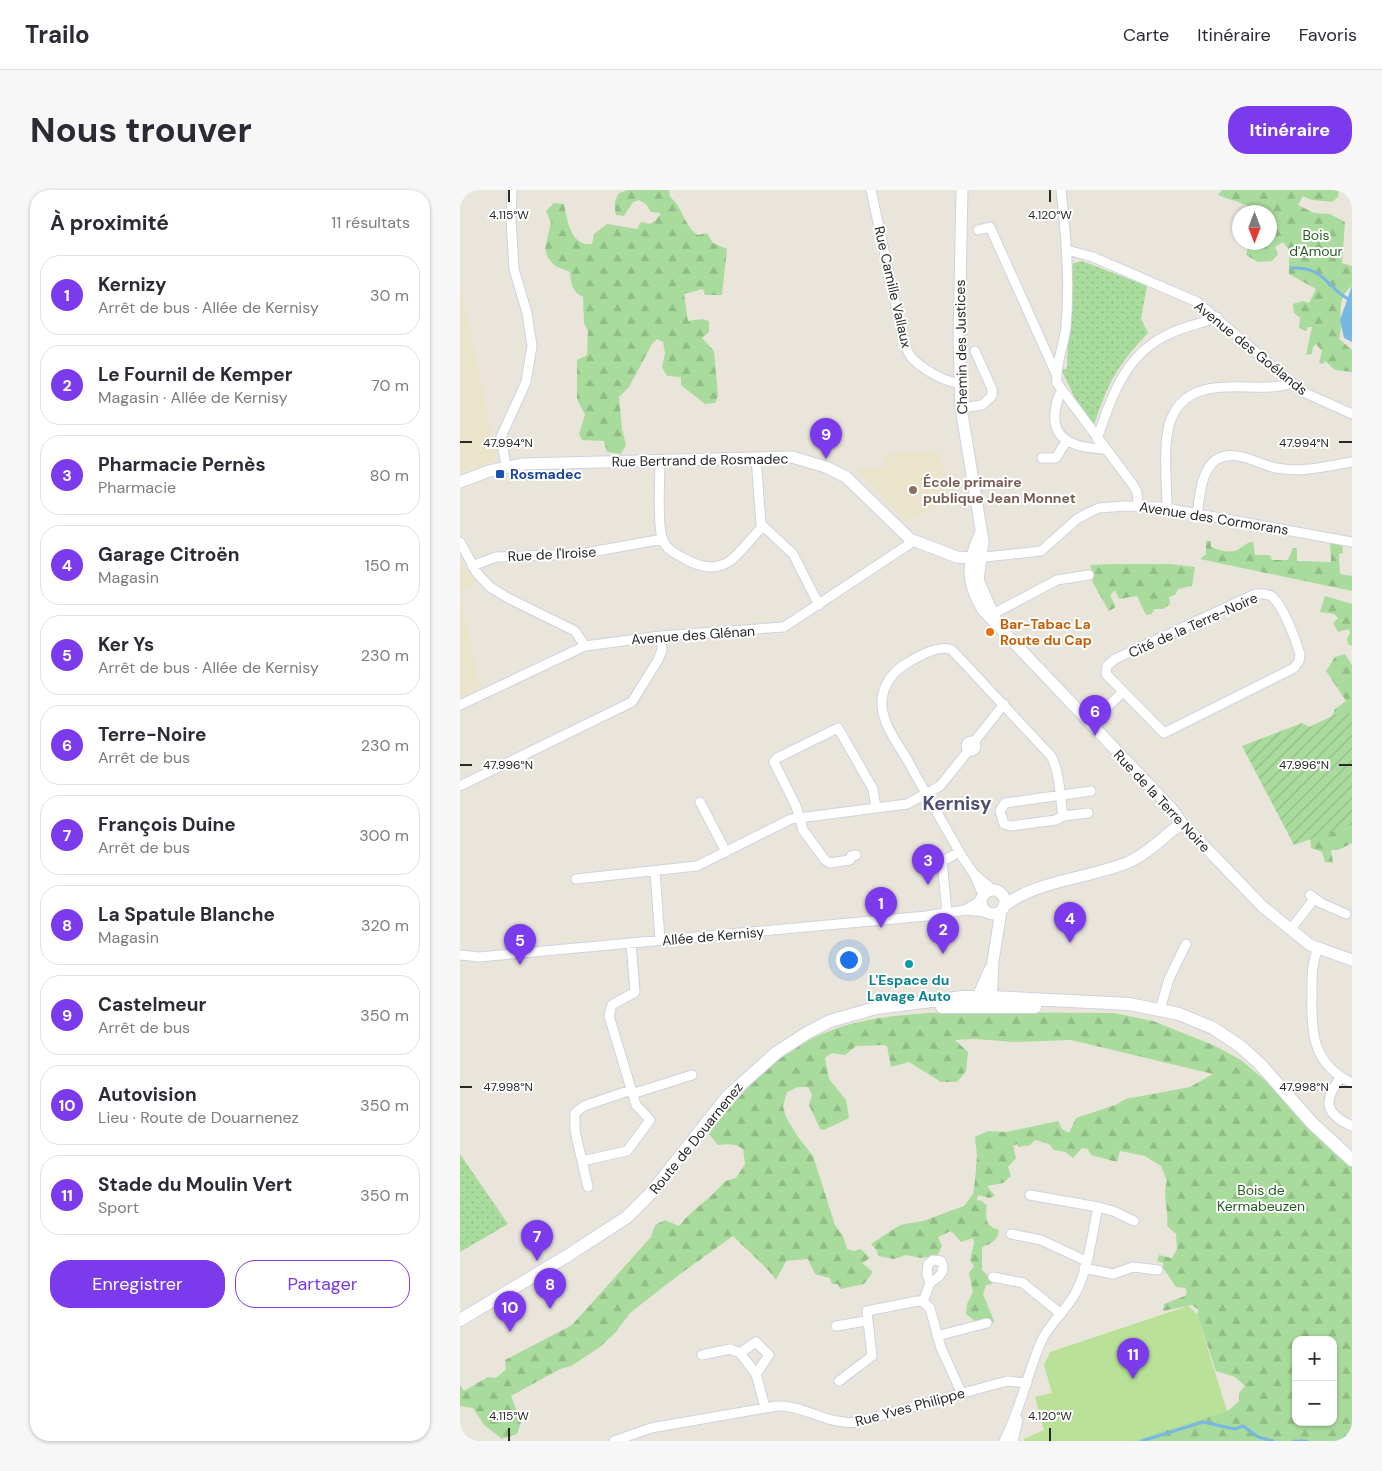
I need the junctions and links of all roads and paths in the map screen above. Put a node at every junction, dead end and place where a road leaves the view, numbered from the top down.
1 (512, 190) edge
2 (871, 190) edge
3 (962, 190) edge
4 (1061, 190) edge
5 (978, 230) dead end
6 (1067, 250) junction
7 (1217, 317) junction
8 (975, 351) dead end
9 (1057, 376) junction
10 (960, 383) junction
11 (1292, 383) junction
12 (1062, 391) junction
13 (961, 408) junction
14 (1352, 414) edge
15 (1097, 439) junction
16 (1068, 440) junction
17 (1104, 448) junction
18 (756, 458) junction
19 (1042, 458) dead end
20 (660, 461) junction
21 (1352, 462) edge
22 (506, 466) junction
23 (460, 482) edge
24 (1138, 505) junction
25 (1167, 509) junction
26 (1197, 515) junction
27 (763, 526) junction
28 (663, 539) junction
29 (914, 540) junction
30 (460, 542) edge
31 (1352, 542) edge
32 (976, 558) junction
33 (472, 566) junction
34 (1089, 575) dead end
35 (974, 578) joint
36 (819, 605) junction
37 (995, 619) junction
38 (661, 636) junction
39 (585, 646) junction
40 (1123, 692) junction
41 (1004, 704) junction
42 (460, 705) edge
43 (1090, 723) junction
44 (460, 786) edge
45 (1091, 791) dead end
46 (926, 794) junction
47 (1060, 795) junction
48 (700, 802) dead end
49 (876, 808) junction
50 (1088, 813) dead end
51 (1063, 816) junction
52 (799, 817) junction
53 (1182, 823) junction
54 (726, 852) junction
55 (856, 855) dead end
56 (954, 855) dead end
57 (655, 871) junction
58 (576, 879) dead end
59 (1028, 891) junction
60 (989, 894) junction
61 (965, 910) junction
62 (995, 911) junction
63 (947, 913) junction
64 (1346, 914) dead end
65 (1291, 929) junction
66 (660, 940) junction
67 (631, 942) junction
68 (1186, 944) dead end
69 (1318, 948) junction
70 (460, 955) edge
71 (1352, 960) edge
72 (988, 979) junction
73 (963, 997) junction
74 (1009, 998) junction
75 (985, 1002) junction
76 (1112, 1003) junction
77 (885, 1007) junction
78 (1160, 1009) junction
79 (692, 1075) dead end
80 (1341, 1077) junction
81 (1352, 1083) edge
82 (631, 1092) junction
83 (1352, 1126) edge
84 (1352, 1160) edge
85 (582, 1161) junction
86 (588, 1187) dead end
87 (1030, 1195) dead end
88 (1098, 1207) junction
89 (1134, 1221) dead end
90 (1011, 1234) dead end
91 (592, 1238) junction
92 (1085, 1265) junction
93 (1158, 1270) dead end
94 (994, 1277) dead end
95 (930, 1283) dead end
96 (923, 1302) junction
97 (460, 1311) edge
98 (1061, 1314) junction
99 (460, 1320) edge
100 (866, 1321) junction
101 (987, 1323) dead end
102 (836, 1326) dead end
103 (937, 1336) junction
104 (740, 1353) junction
105 (702, 1355) dead end
106 (756, 1374) junction
107 (839, 1381) dead end
108 (1027, 1383) junction
109 (962, 1394) junction
110 (765, 1407) junction
111 (1019, 1408) junction
112 (614, 1441) edge
113 (1004, 1441) edge
114 (1013, 1441) edge

1 - 22 street
2 - 10 street, Rue Camille Vallaux
3 - 10 street, Chemin des Justices
4 - 6 street
5 - 9 street
6 - 7 street, Avenue des Goélands
6 - 9 street
7 - 11 street, Avenue des Goélands
7 - 15 street
8 - 13 street
9 - 12 street
10 - 13 street, Chemin des Justices
11 - 14 street, Avenue des Goélands
11 - 25 street
12 - 15 street
12 - 16 street
13 - 32 street, Chemin des Justices
15 - 17 street
16 - 17 street
16 - 19 street
17 - 24 street
18 - 20 street, Rue Bertrand de Rosmadec
18 - 27 street
18 - 29 street, Rue Bertrand de Rosmadec
20 - 22 street, Rue Bertrand de Rosmadec
20 - 28 street
21 - 26 street
22 - 23 street, Rue Bertrand de Rosmadec
24 - 25 street, Avenue des Cormorans
24 - 32 street, Avenue des Cormorans
25 - 26 street, Avenue des Cormorans
26 - 31 street, Avenue des Cormorans
27 - 28 street
27 - 36 street
28 - 33 street, Rue de l'Iroise
29 - 32 street, Rue Bertrand de Rosmadec
29 - 36 street, Avenue des Glénan
30 - 33 street
32 - 35 street, Chemin des Justices
33 - 39 street
34 - 37 street
35 - 37 street, Rue de la Terre Noire
36 - 38 street, Avenue des Glénan
37 - 43 street, Rue de la Terre Noire
38 - 39 street, Avenue des Glénan
38 - 44 street
39 - 42 street, Avenue des Glénan
40 - 40 street, Cité de la Terre-Noire
40 - 43 street
41 - 46 street
41 - 46 street
41 - 47 street
43 - 53 street, Rue de la Terre Noire
45 - 47 street
46 - 49 street
46 - 60 street
47 - 51 street
47 - 51 street
48 - 54 street
49 - 52 street
49 - 52 street
50 - 51 street
52 - 54 street
52 - 55 street
53 - 59 street, Allée de Kernisy
53 - 65 street, Rue de la Terre Noire
54 - 57 street
56 - 63 street
57 - 58 street
57 - 66 street
59 - 60 street, Allée de Kernisy
59 - 62 street, Allée de Kernisy
60 - 61 street, Allée de Kernisy
60 - 62 street
60 - 62 street
61 - 62 street, Allée de Kernisy
61 - 63 street, Allée de Kernisy
62 - 72 street
63 - 66 street, Allée de Kernisy
64 - 65 street
65 - 69 street, Rue de la Terre Noire
66 - 67 street, Allée de Kernisy
67 - 70 street, Allée de Kernisy
67 - 82 street
68 - 78 street
69 - 71 street, Rue de la Terre Noire
69 - 80 street
72 - 73 street
72 - 74 street
72 - 75 street
73 - 75 main road, Route de Douarnenez
73 - 77 main road, Route de Douarnenez
74 - 75 main road, Route de Douarnenez
74 - 76 main road, Route de Douarnenez
75 - 76 main road, Route de Douarnenez
75 - 77 main road, Route de Douarnenez
76 - 78 main road, Route de Douarnenez
77 - 91 main road, Route de Douarnenez
78 - 84 main road, Route de Douarnenez
79 - 82 street
80 - 81 street
80 - 83 street
82 - 85 street
82 - 85 street
85 - 86 street
87 - 88 street
88 - 89 street
88 - 92 street
90 - 92 street
91 - 97 main road, Route de Douarnenez
91 - 99 main road, Route de Douarnenez
92 - 93 street
92 - 98 street
94 - 98 street
95 - 96 street
96 - 100 street
96 - 103 street
98 - 108 street
100 - 102 street
100 - 107 street
101 - 103 street
103 - 109 street
104 - 105 street
104 - 106 street
104 - 106 street
106 - 110 street
108 - 109 street, Rue Yves Philippe
108 - 111 street
109 - 110 street, Rue Yves Philippe
110 - 112 street, Rue Yves Philippe
111 - 113 street
111 - 114 street

